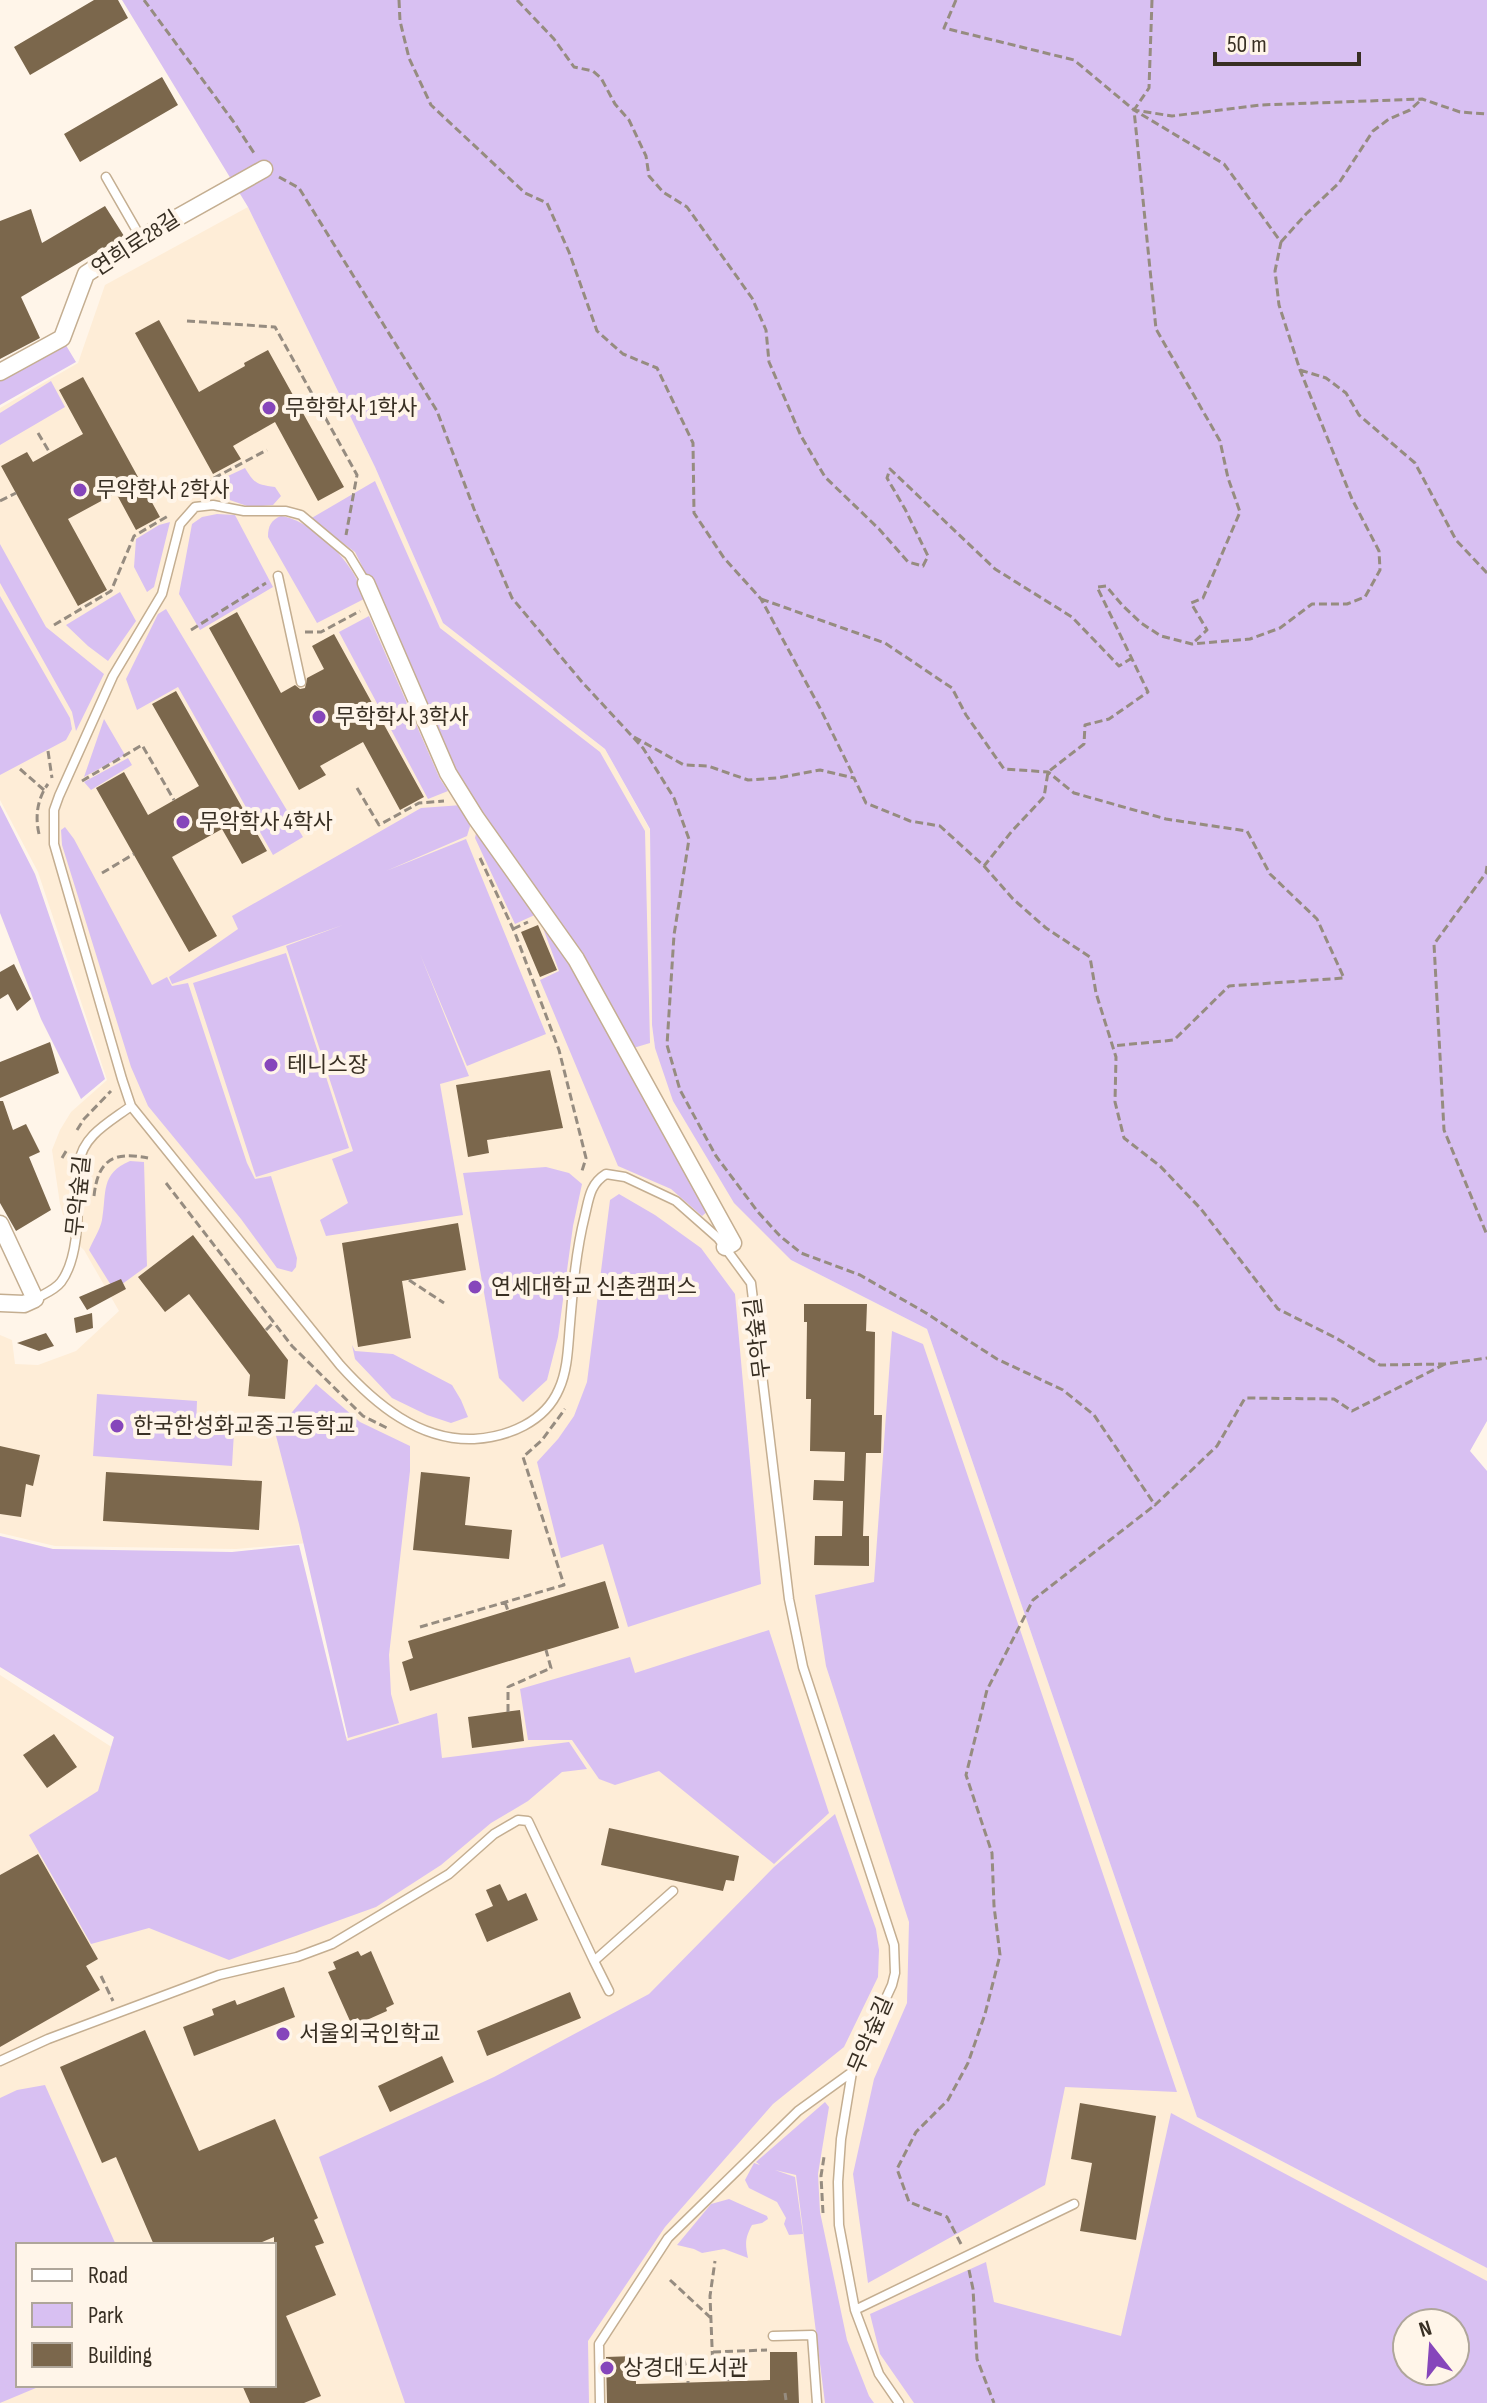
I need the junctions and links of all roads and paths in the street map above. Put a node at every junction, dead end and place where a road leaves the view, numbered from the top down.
1 (144, 0) edge
2 (399, 0) edge
3 (517, 0) edge
4 (956, 0) edge
5 (1152, 0) edge
6 (1422, 99) junction
7 (1134, 110) junction
8 (1487, 114) edge
9 (264, 169) junction
10 (106, 177) dead end
11 (141, 238) junction
12 (1281, 242) junction
13 (187, 321) dead end
14 (1300, 370) junction
15 (0, 372) edge
16 (38, 433) dead end
17 (267, 450) dead end
18 (50, 453) dead end
19 (214, 478) dead end
20 (16, 493) dead end
21 (0, 501) edge
22 (164, 519) dead end
23 (343, 550) junction
24 (1487, 573) edge
25 (278, 576) joint
26 (366, 583) joint
27 (761, 599) junction
28 (374, 604) junction
29 (54, 625) dead end
30 (191, 630) dead end
31 (321, 632) dead end
32 (1192, 644) junction
33 (1133, 658) junction
34 (301, 682) dead end
35 (632, 736) junction
36 (48, 751) dead end
37 (20, 769) dead end
38 (1048, 772) junction
39 (854, 778) junction
40 (84, 780) dead end
41 (357, 788) dead end
42 (174, 800) dead end
43 (464, 800) junction
44 (477, 851) dead end
45 (134, 854) dead end
46 (984, 866) junction
47 (1487, 866) edge
48 (102, 873) dead end
49 (515, 933) junction
50 (506, 937) dead end
51 (1112, 1046) junction
52 (122, 1079) junction
53 (131, 1106) junction
54 (76, 1132) dead end
55 (69, 1145) dead end
56 (62, 1158) dead end
57 (148, 1158) dead end
58 (586, 1158) junction
59 (591, 1164) dead end
60 (581, 1174) dead end
61 (166, 1183) dead end
62 (93, 1200) dead end
63 (0, 1224) edge
64 (1487, 1235) edge
65 (725, 1247) junction
66 (409, 1280) dead end
67 (35, 1299) junction
68 (0, 1303) edge
69 (444, 1303) dead end
70 (273, 1323) junction
71 (266, 1330) dead end
72 (292, 1346) dead end
73 (1487, 1358) edge
74 (1445, 1364) junction
75 (523, 1457) dead end
76 (1155, 1505) junction
77 (505, 1602) junction
78 (508, 1611) dead end
79 (420, 1627) dead end
80 (546, 1650) dead end
81 (508, 1712) dead end
82 (673, 1891) dead end
83 (594, 1961) junction
84 (101, 1976) dead end
85 (609, 1991) dead end
86 (118, 2012) junction
87 (0, 2061) edge
88 (852, 2072) junction
89 (1074, 2204) dead end
90 (966, 2255) junction
91 (715, 2261) dead end
92 (670, 2280) dead end
93 (855, 2310) junction
94 (712, 2319) junction
95 (773, 2336) dead end
96 (768, 2350) dead end
97 (713, 2352) junction
98 (683, 2358) dead end
99 (688, 2371) junction
100 (713, 2371) junction
101 (728, 2381) dead end
102 (688, 2383) dead end
103 (785, 2393) dead end
104 (786, 2400) dead end
105 (600, 2403) edge
106 (817, 2403) edge
107 (899, 2403) edge
108 (994, 2403) edge

1 - 9 path
2 - 27 path
3 - 33 path
4 - 7 path
5 - 7 path
6 - 7 path
6 - 8 path
6 - 12 path
7 - 12 path
7 - 32 path
9 - 11 street, 연희로28길
9 - 35 path
10 - 11 lane
11 - 15 street, 연희로28길
12 - 14 path
13 - 23 path
14 - 24 path
14 - 32 path
16 - 18 path
17 - 19 path
20 - 21 path
22 - 29 path
23 - 26 lane
23 - 52 lane
25 - 30 path
25 - 34 lane
26 - 28 street
27 - 38 path
27 - 39 path
28 - 31 path
28 - 43 street
32 - 33 path
33 - 38 path
35 - 39 path
35 - 76 path
36 - 37 path
38 - 46 path
38 - 51 path
39 - 46 path
40 - 42 path
41 - 43 path
43 - 65 street
44 - 49 path
45 - 48 path
46 - 51 path
47 - 64 path
49 - 50 path
49 - 58 path
51 - 74 path
52 - 53 lane
52 - 54 path
53 - 65 lane, 무악숲길
53 - 67 lane, 무악숲길
55 - 56 path
57 - 62 path
58 - 59 path
58 - 60 path
61 - 70 path
63 - 67 street
65 - 88 lane, 무악숲길
66 - 69 path
67 - 68 street
70 - 71 path
70 - 72 path
73 - 74 path
74 - 76 path
75 - 77 path
76 - 90 path
77 - 78 path
77 - 79 path
80 - 81 path
82 - 83 lane
83 - 85 lane
83 - 86 lane
84 - 86 path
86 - 87 lane
88 - 93 lane, 무악숲길
88 - 105 lane
89 - 90 lane
90 - 93 lane
90 - 108 path
91 - 94 path
92 - 94 path
93 - 107 lane, 무악숲길
94 - 97 path
95 - 106 lane
96 - 97 path
97 - 100 path
98 - 99 path
99 - 100 path
99 - 102 path
100 - 101 path
103 - 104 path

